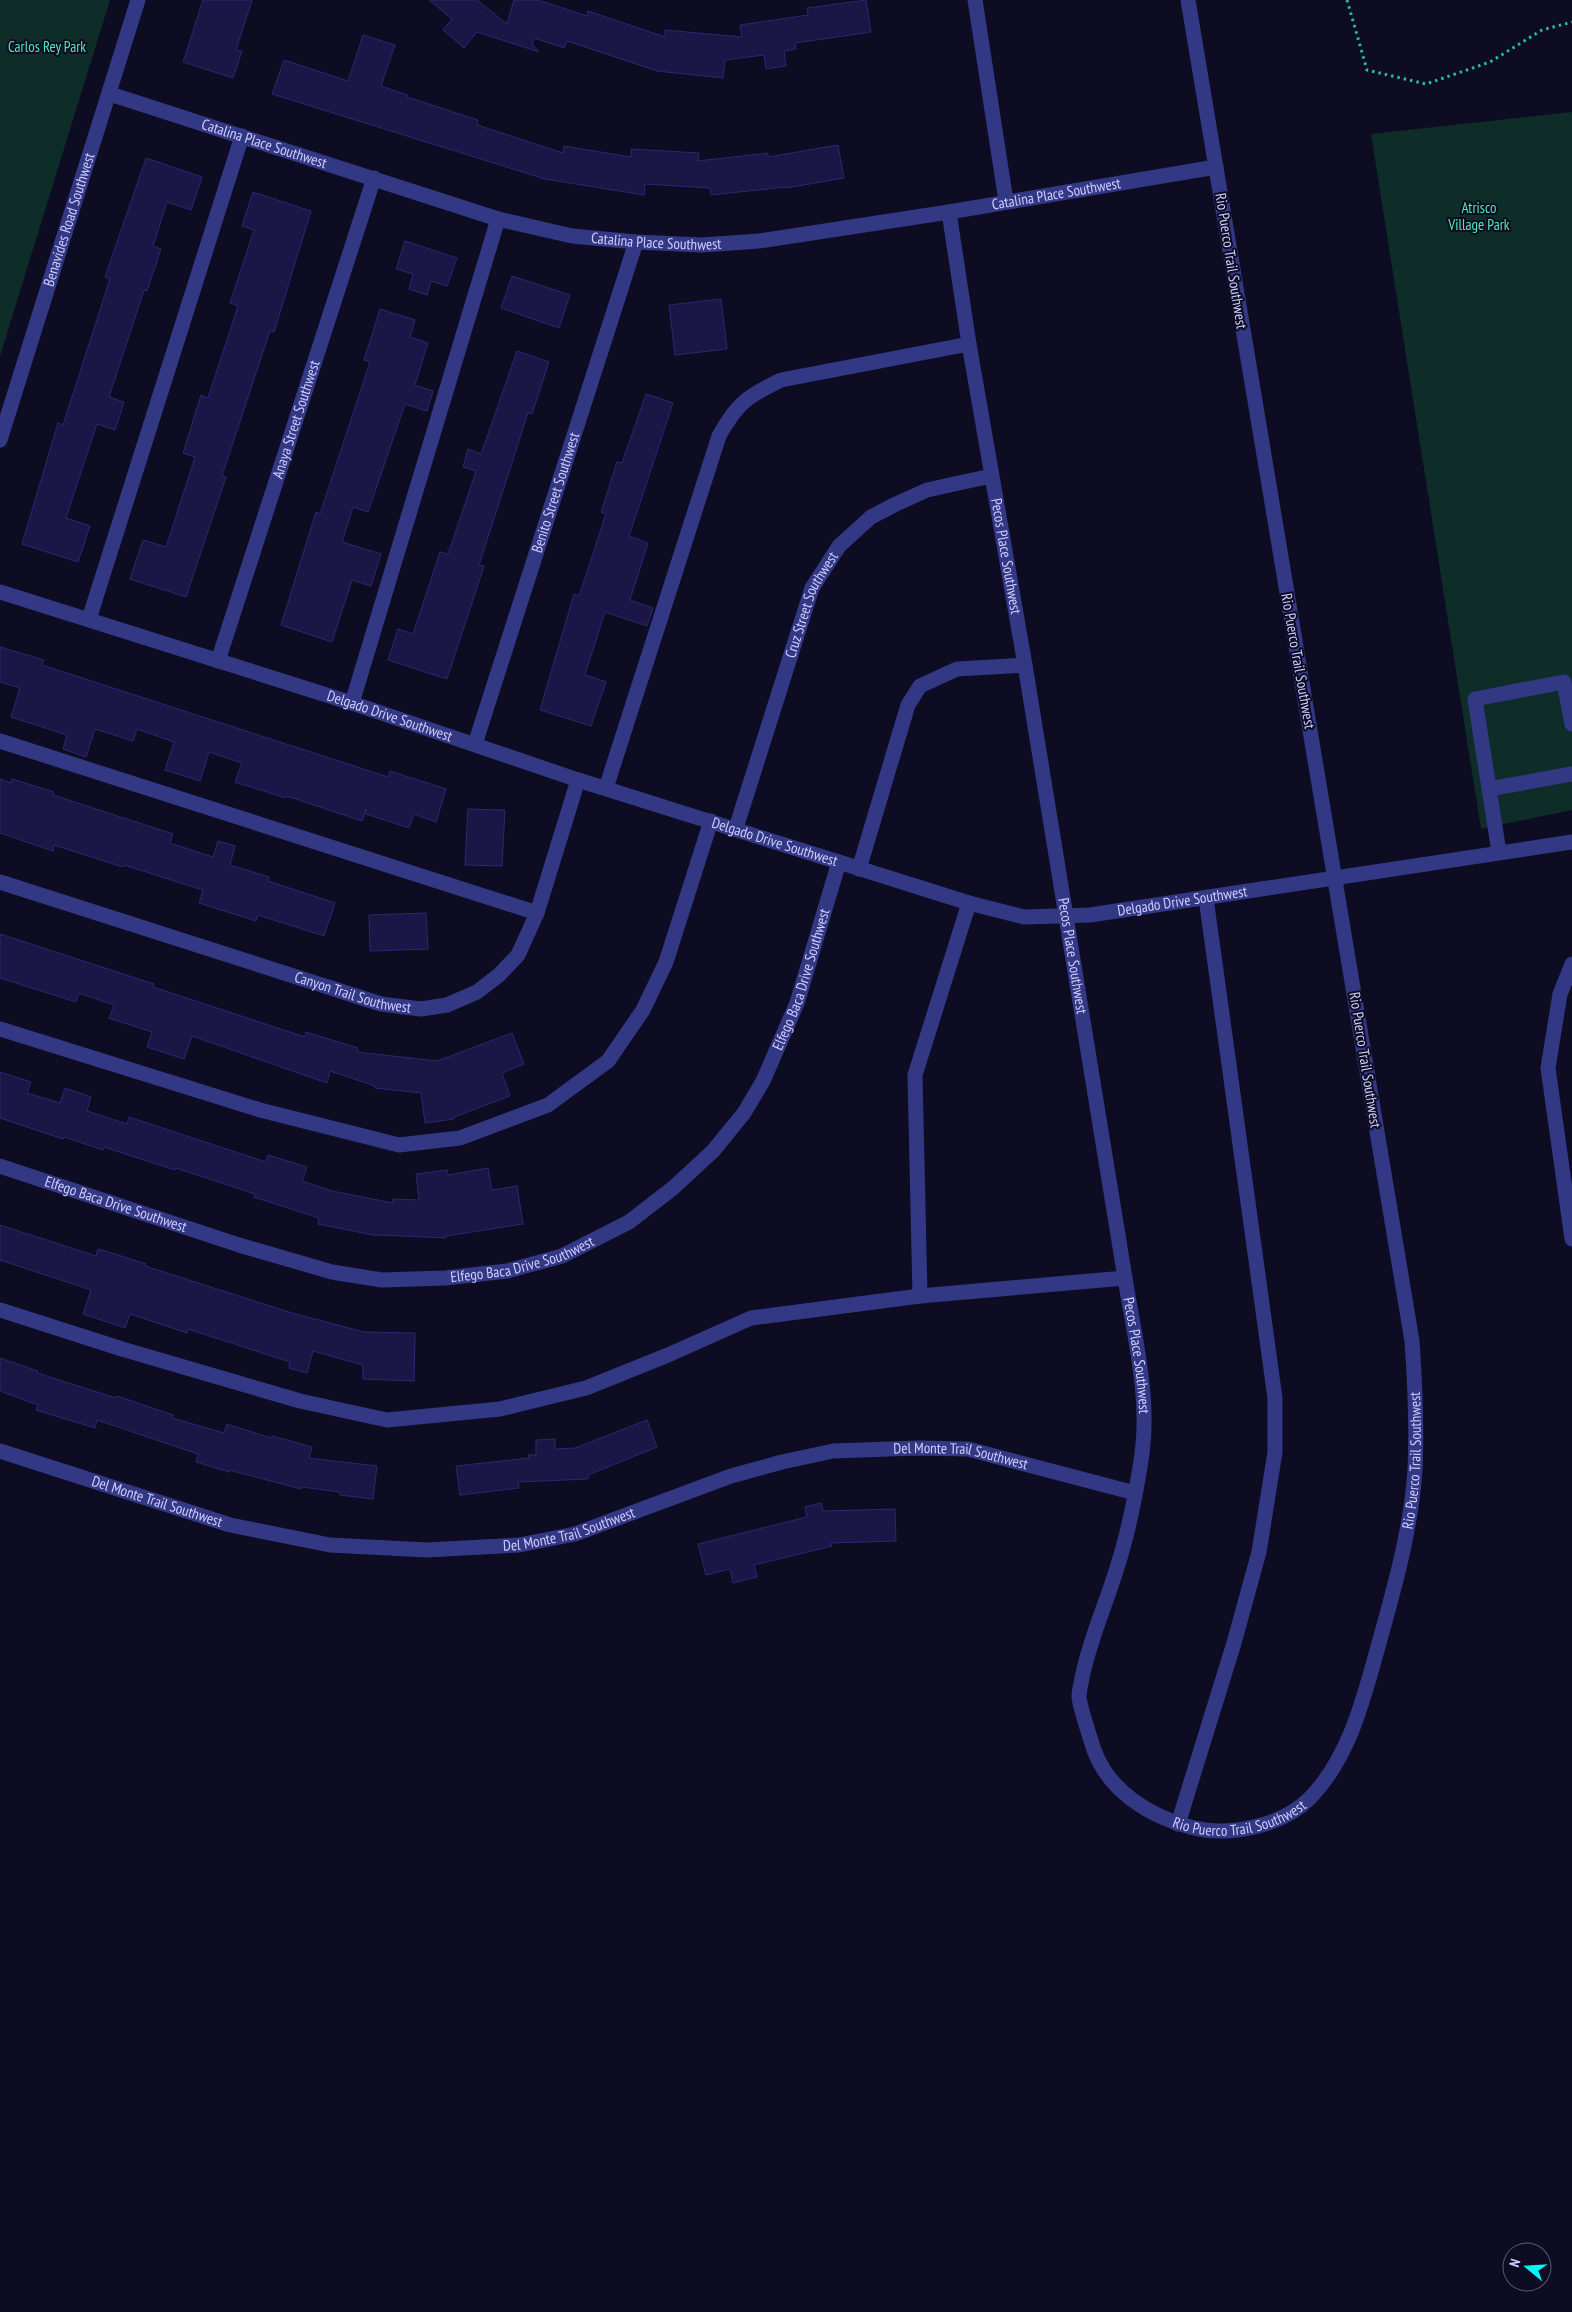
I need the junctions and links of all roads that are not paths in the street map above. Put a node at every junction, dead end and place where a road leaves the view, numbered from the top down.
1 (138, 0) edge
2 (976, 0) edge
3 (1188, 0) edge
4 (110, 94) junction
5 (242, 136) junction
6 (1216, 167) junction
7 (374, 178) junction
8 (1006, 201) junction
9 (948, 212) junction
10 (498, 219) junction
11 (636, 242) junction
12 (969, 344) junction
13 (0, 440) edge
14 (991, 476) junction
15 (0, 592) edge
16 (89, 619) junction
17 (218, 660) junction
18 (1025, 665) junction
19 (352, 703) junction
20 (1572, 724) edge
21 (0, 740) edge
22 (475, 744) junction
23 (1572, 774) edge
24 (578, 780) junction
25 (606, 788) junction
26 (1489, 789) junction
27 (711, 821) junction
28 (736, 828) junction
29 (1572, 842) edge
30 (1499, 852) junction
31 (839, 862) junction
32 (859, 869) junction
33 (1335, 877) junction
34 (0, 882) edge
35 (1206, 898) junction
36 (969, 903) junction
37 (537, 913) junction
38 (1065, 917) junction
39 (1572, 964) edge
40 (0, 1029) edge
41 (0, 1166) edge
42 (1572, 1239) edge
43 (1125, 1278) junction
44 (920, 1296) junction
45 (0, 1310) edge
46 (0, 1451) edge
47 (1135, 1493) junction
48 (1079, 1696) joint
49 (1178, 1824) junction

1 - 4 street, Benavides Road Southwest
2 - 8 street
3 - 6 street, Rio Puerco Trail Southwest
4 - 5 street, Catalina Place Southwest
4 - 13 street, Benavides Road Southwest
5 - 7 street, Catalina Place Southwest
5 - 16 street
6 - 8 street, Catalina Place Southwest
6 - 33 street, Rio Puerco Trail Southwest
7 - 10 street, Catalina Place Southwest
7 - 17 street, Anaya Street Southwest
8 - 9 street, Catalina Place Southwest
9 - 11 street, Catalina Place Southwest
9 - 12 street, Pecos Place Southwest
10 - 11 street, Catalina Place Southwest
10 - 19 street
11 - 22 street, Benito Street Southwest
12 - 14 street, Pecos Place Southwest
12 - 25 street
14 - 18 street, Pecos Place Southwest
14 - 28 street, Cruz Street Southwest
15 - 16 street, Delgado Drive Southwest
16 - 17 street, Delgado Drive Southwest
17 - 19 street, Delgado Drive Southwest
18 - 32 street
18 - 38 street, Pecos Place Southwest
19 - 22 street, Delgado Drive Southwest
20 - 26 street
21 - 37 street
22 - 24 street, Delgado Drive Southwest
23 - 26 street
24 - 25 street, Delgado Drive Southwest
24 - 37 street, Canyon Trail Southwest
25 - 27 street, Delgado Drive Southwest
26 - 30 street
27 - 28 street, Delgado Drive Southwest
27 - 40 street
28 - 31 street, Delgado Drive Southwest
29 - 30 street, Delgado Drive Southwest
30 - 33 street, Delgado Drive Southwest
31 - 32 street, Delgado Drive Southwest
31 - 41 street, Elfego Baca Drive Southwest
32 - 36 street, Delgado Drive Southwest
33 - 35 street, Delgado Drive Southwest
33 - 49 street, Rio Puerco Trail Southwest
34 - 37 street, Canyon Trail Southwest
35 - 38 street, Delgado Drive Southwest
35 - 49 street
36 - 38 street, Delgado Drive Southwest
36 - 44 street
38 - 43 street, Pecos Place Southwest
39 - 42 street
43 - 44 street
43 - 47 street, Pecos Place Southwest
44 - 45 street
46 - 47 street, Del Monte Trail Southwest
47 - 48 street, Pecos Place Southwest
48 - 49 street, Rio Puerco Trail Southwest

